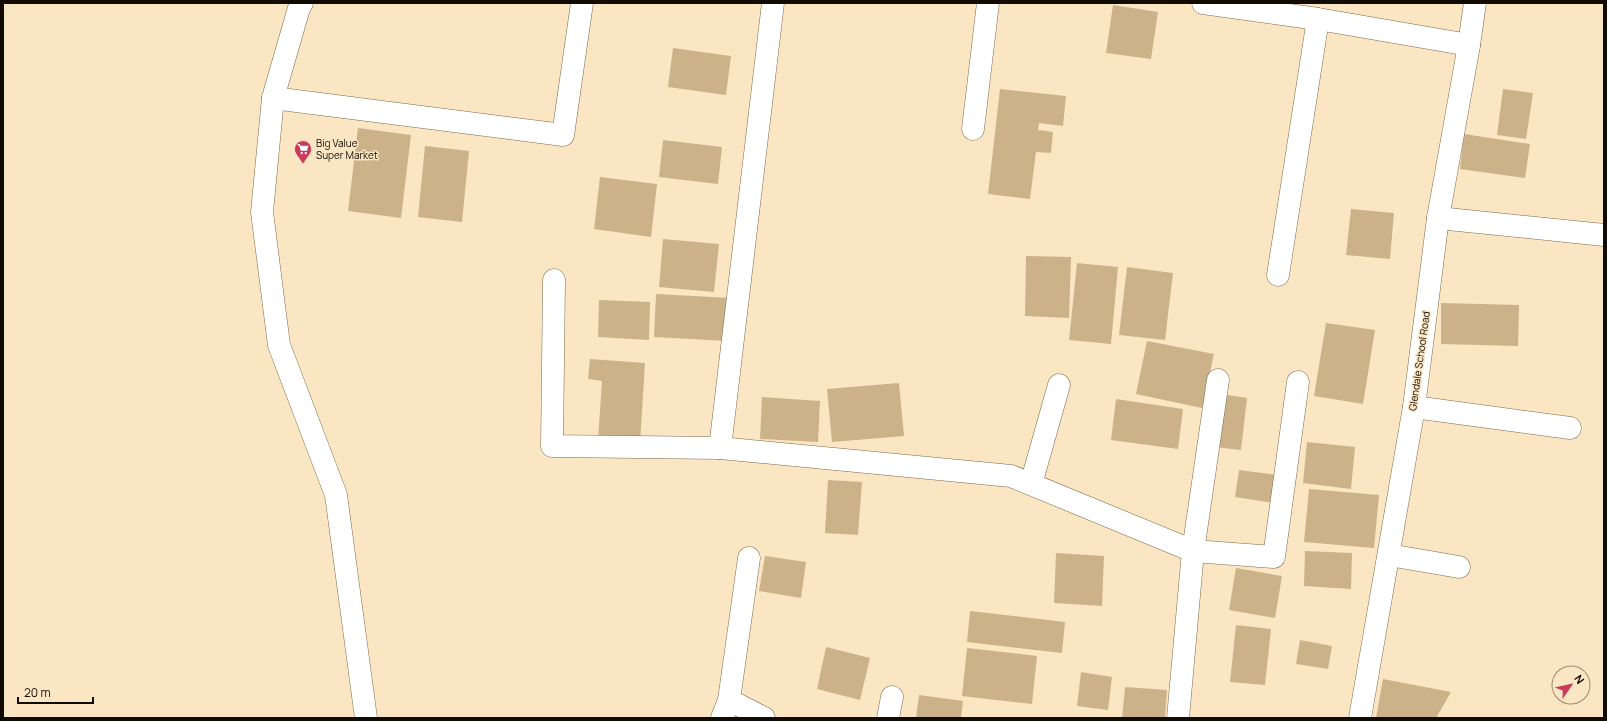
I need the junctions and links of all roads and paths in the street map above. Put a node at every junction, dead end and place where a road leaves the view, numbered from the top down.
1 (302, 3) edge
2 (582, 3) edge
3 (773, 3) edge
4 (988, 3) edge
5 (1203, 3) edge
6 (1475, 3) edge
7 (1318, 19) junction
8 (1469, 45) junction
9 (273, 98) junction
10 (973, 129) dead end
11 (1438, 218) junction
12 (1604, 235) edge
13 (1278, 275) dead end
14 (554, 280) dead end
15 (1218, 380) dead end
16 (1298, 382) dead end
17 (1059, 385) dead end
18 (1414, 407) junction
19 (1570, 428) dead end
20 (720, 448) junction
21 (1031, 484) junction
22 (1193, 551) junction
23 (1389, 555) junction
24 (749, 558) dead end
25 (1459, 567) dead end
26 (892, 696) dead end
27 (725, 709) edge
28 (366, 718) edge
29 (764, 718) edge
30 (888, 718) edge
31 (1178, 718) edge
32 (1360, 718) edge

1 - 9 street
2 - 9 street
3 - 20 street
4 - 10 street
5 - 7 street
6 - 8 street, Glendale School Road
7 - 8 street
7 - 13 street
8 - 11 street, Glendale School Road
9 - 28 street
11 - 12 street
11 - 18 street, Glendale School Road
14 - 20 street
15 - 22 street
16 - 22 street
17 - 21 street
18 - 19 street
18 - 23 street, Glendale School Road
20 - 21 street
21 - 22 street
22 - 31 street
23 - 25 street
23 - 32 street, Glendale School Road
24 - 27 street
26 - 30 street
27 - 29 street

